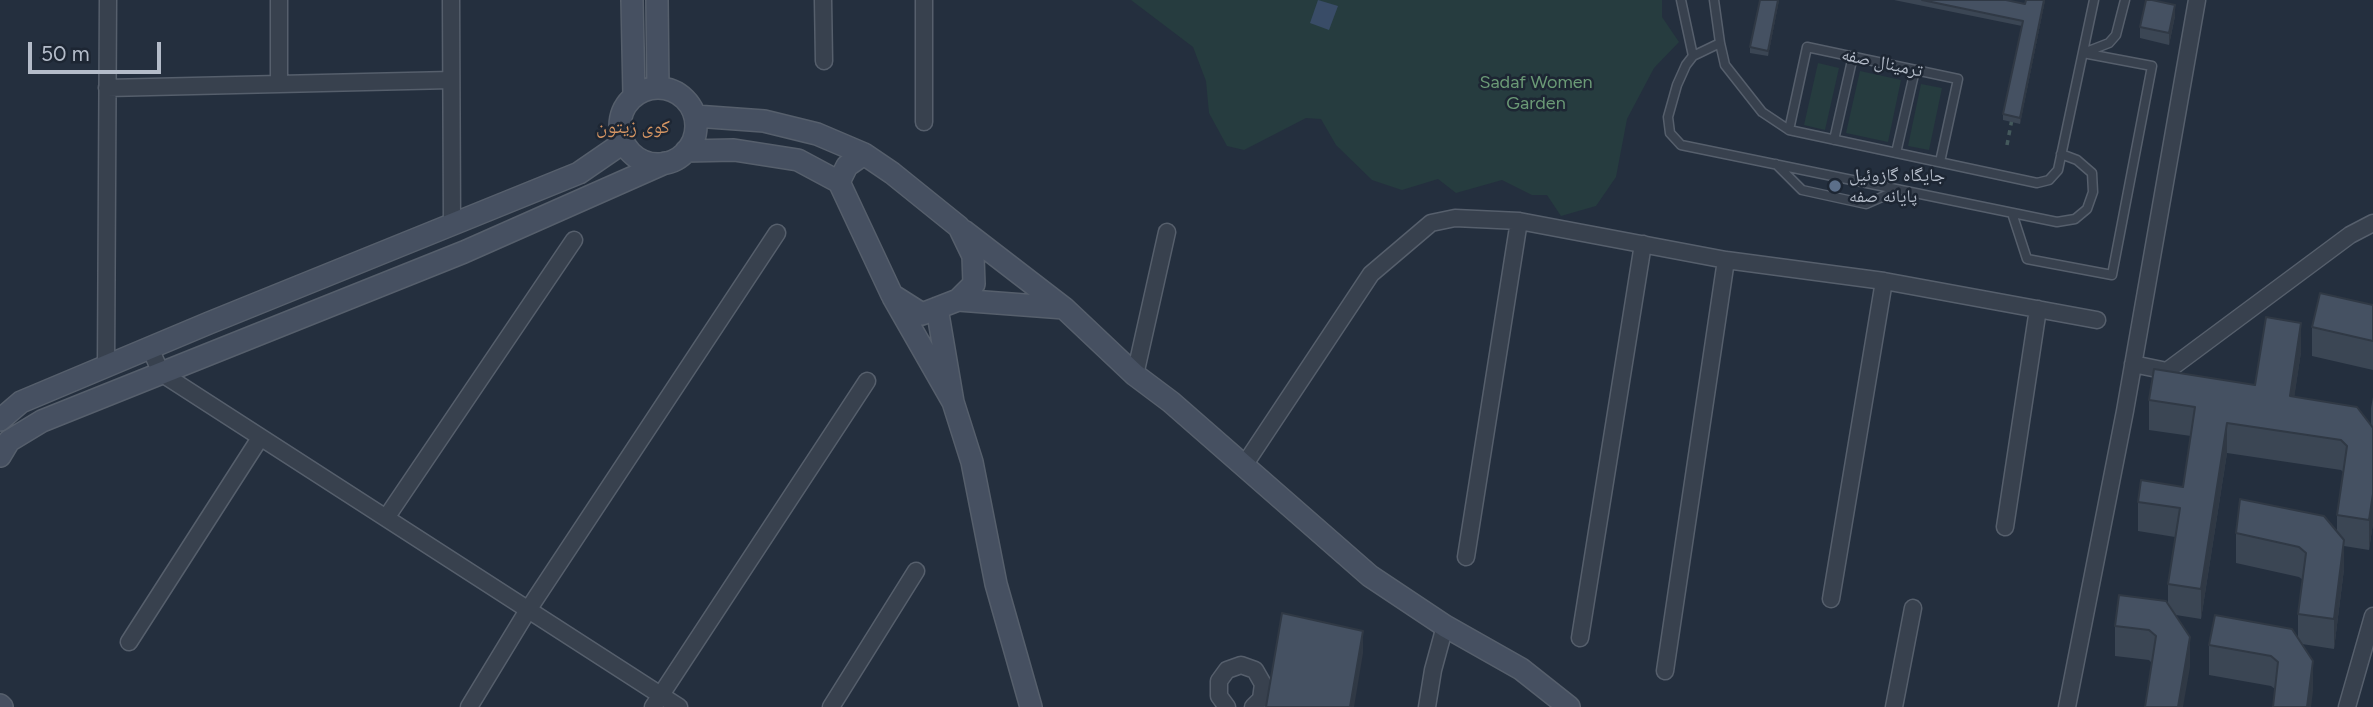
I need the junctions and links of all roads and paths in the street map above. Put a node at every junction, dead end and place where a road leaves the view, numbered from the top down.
1 (108, 0) edge
2 (279, 0) edge
3 (451, 0) edge
4 (632, 0) edge
5 (657, 0) edge
6 (823, 0) edge
7 (924, 0) edge
8 (1681, 0) edge
9 (1714, 0) edge
10 (2094, 0) edge
11 (2125, 0) edge
12 (2197, 0) edge
13 (1720, 43) junction
14 (2083, 53) junction
15 (1693, 56) junction
16 (1853, 56) junction
17 (824, 61) dead end
18 (1915, 70) junction
19 (451, 80) junction
20 (279, 84) junction
21 (658, 87) junction
22 (107, 88) junction
23 (634, 96) junction
24 (2015, 107) edge
25 (695, 116) junction
26 (924, 122) dead end
27 (1789, 130) junction
28 (1834, 140) junction
29 (624, 142) junction
30 (2007, 145) dead end
31 (686, 151) junction
32 (1896, 153) junction
33 (864, 154) junction
34 (2062, 154) junction
35 (1940, 162) junction
36 (665, 163) junction
37 (1776, 164) junction
38 (839, 182) junction
39 (1900, 190) junction
40 (2012, 213) junction
41 (1519, 221) junction
42 (2373, 223) edge
43 (452, 224) junction
44 (959, 227) junction
45 (1167, 232) dead end
46 (777, 233) dead end
47 (573, 240) dead end
48 (1643, 244) junction
49 (1726, 260) junction
50 (1884, 281) junction
51 (892, 295) junction
52 (958, 300) junction
53 (1065, 308) junction
54 (937, 309) junction
55 (2038, 309) junction
56 (2097, 320) dead end
57 (150, 348) junction
58 (2133, 364) junction
59 (106, 368) junction
60 (160, 373) junction
61 (1135, 375) junction
62 (867, 381) dead end
63 (953, 402) junction
64 (0, 421) edge
65 (260, 438) junction
66 (0, 456) edge
67 (1243, 467) junction
68 (386, 518) junction
69 (2005, 527) dead end
70 (1466, 557) dead end
71 (916, 571) dead end
72 (1831, 599) dead end
73 (1913, 608) dead end
74 (528, 610) junction
75 (2373, 618) edge
76 (1445, 626) junction
77 (1580, 638) dead end
78 (129, 642) dead end
79 (1665, 671) dead end
80 (657, 701) edge
81 (1567, 706) edge
82 (469, 707) edge
83 (678, 707) edge
84 (831, 707) edge
85 (1031, 707) edge
86 (1227, 707) edge
87 (1253, 707) edge
88 (1427, 707) edge
89 (1894, 707) edge
90 (2067, 707) edge
91 (2347, 707) edge

1 - 22 street
2 - 20 street
3 - 19 street
4 - 23 street
5 - 21 street
6 - 17 street
7 - 26 street
8 - 15 lane
9 - 13 lane
10 - 14 lane
11 - 14 lane
12 - 58 street
13 - 15 lane
13 - 27 lane
14 - 34 lane
14 - 40 lane
15 - 37 lane
16 - 18 lane, ترمینال صفه
16 - 27 lane, ترمینال صفه
16 - 28 lane
18 - 32 lane
18 - 35 lane, ترمینال صفه
19 - 20 street
19 - 43 street
20 - 22 street
21 - 23 street
21 - 25 street
22 - 59 street
23 - 29 street
24 - 30 path
25 - 31 street
25 - 33 street
27 - 28 lane
28 - 32 lane
29 - 36 street
29 - 43 street
31 - 36 street
31 - 38 street
32 - 35 lane
33 - 38 street
33 - 44 street
34 - 35 lane
34 - 40 lane
36 - 60 street
37 - 39 lane
37 - 39 lane
38 - 51 street
39 - 40 lane
41 - 48 street
41 - 67 street
41 - 70 street
42 - 58 street
43 - 57 street
44 - 52 street
44 - 53 street
45 - 61 street
46 - 74 street
47 - 68 street
48 - 49 street
48 - 77 street
49 - 50 street
49 - 79 street
50 - 55 street
50 - 72 street
51 - 54 street
51 - 63 street
52 - 53 street
52 - 54 street
53 - 61 street
54 - 63 street
55 - 56 street
55 - 69 street
57 - 59 street
57 - 60 street
58 - 90 street
59 - 64 street
60 - 65 street
60 - 66 street
61 - 67 street
62 - 80 street
63 - 85 street
65 - 68 street
65 - 78 street
67 - 76 street
68 - 74 street
71 - 84 street
73 - 89 street
74 - 80 street
74 - 82 street
75 - 91 street
76 - 81 street
76 - 88 street
80 - 83 street
86 - 87 street

